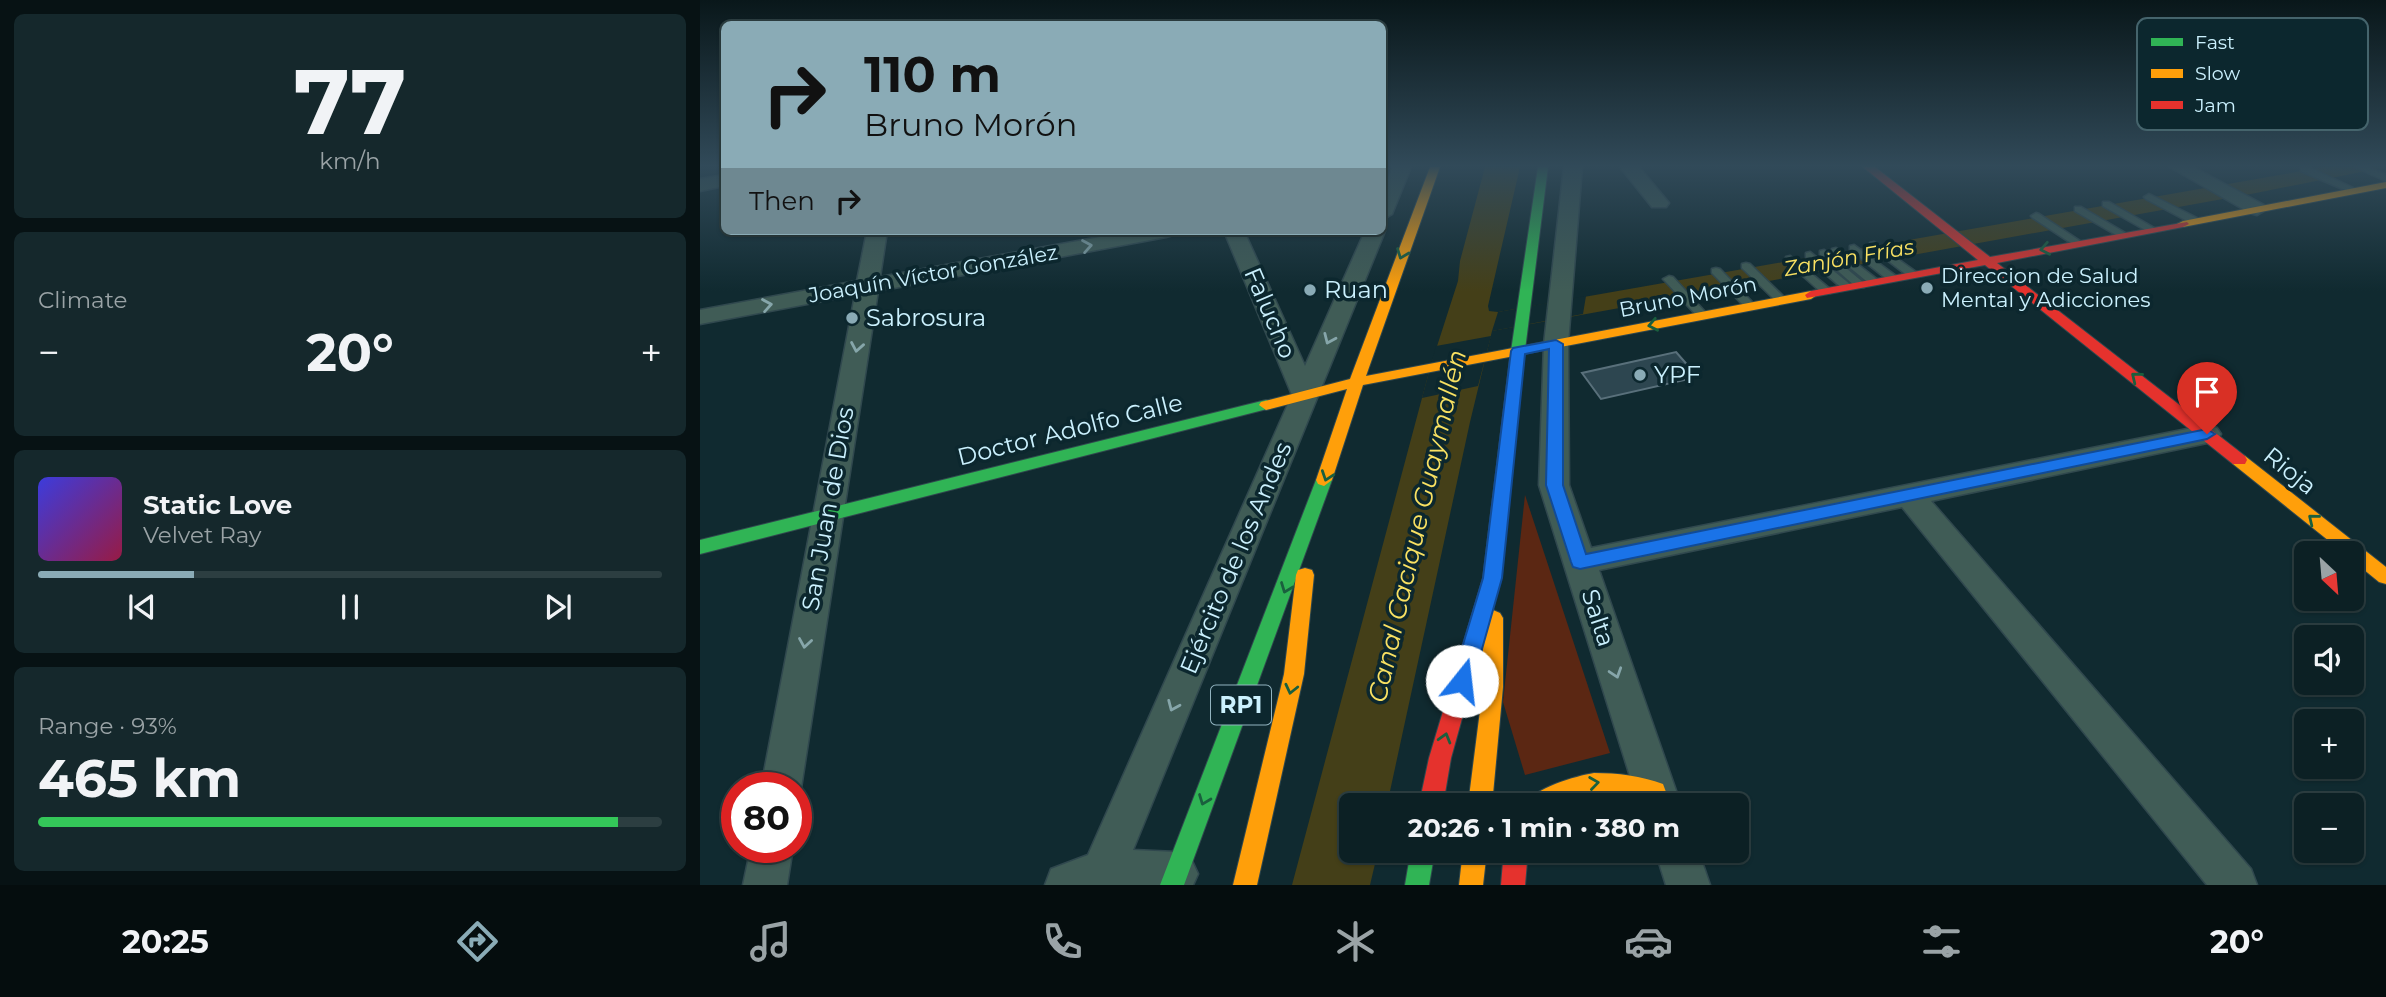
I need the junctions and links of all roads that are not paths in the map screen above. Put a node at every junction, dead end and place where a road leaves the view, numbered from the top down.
1 (1419, 208) edge
2 (1538, 208) edge
3 (1569, 208) edge
4 (1920, 208) edge
5 (2113, 208) edge
6 (2166, 208) edge
7 (2261, 208) edge
8 (2257, 209) joint
9 (2075, 210) dead end
10 (2037, 217) dead end
11 (2191, 221) junction
12 (2151, 229) junction
13 (876, 235) edge
14 (1144, 235) edge
15 (1236, 235) edge
16 (1373, 235) edge
17 (2117, 235) junction
18 (2078, 243) junction
19 (1875, 245) dead end
20 (1855, 249) dead end
21 (1811, 256) dead end
22 (1791, 259) dead end
23 (1987, 260) junction
24 (1747, 267) dead end
25 (1717, 272) dead end
26 (1912, 274) junction
27 (1892, 278) junction
28 (1669, 280) dead end
29 (1860, 285) junction
30 (867, 286) junction
31 (1826, 291) junction
32 (1781, 300) junction
33 (1750, 306) junction
34 (1702, 316) junction
35 (700, 317) edge
36 (1556, 344) junction
37 (1518, 351) junction
38 (1453, 364) joint
39 (1357, 382) junction
40 (1304, 394) junction
41 (2207, 434) junction
42 (1909, 495) junction
43 (826, 515) junction
44 (1310, 524) junction
45 (700, 547) edge
46 (1580, 562) junction
47 (2386, 577) edge
48 (1492, 578) junction
49 (784, 772) edge
50 (1433, 793) edge
51 (1481, 793) edge
52 (1560, 793) edge
53 (1643, 793) edge
54 (1656, 793) edge
55 (769, 863) edge
56 (1421, 863) edge
57 (1474, 863) edge
58 (1515, 863) edge
59 (1680, 863) edge
60 (1089, 880) edge
61 (1174, 880) edge
62 (765, 885) edge
63 (1245, 885) edge
64 (1417, 885) edge
65 (1471, 885) edge
66 (1513, 885) edge
67 (1688, 885) edge
68 (2235, 885) edge

1 -> 39 main road, RP1
2 - 37 main road
3 - 36 street, Salta
4 - 23 main road, Rioja
5 - 12 lane
6 - 11 lane
7 - 8 main road, Bruno Morón
8 - 11 main road, Bruno Morón
9 - 17 lane
10 - 18 lane
11 - 12 main road, Bruno Morón
12 - 17 main road, Bruno Morón
13 - 30 street, San Juan de Dios
30 -> 14 street, Joaquín Víctor González
15 - 40 street, Falucho
16 -> 40 street, Ejército de los Andes
17 - 18 main road, Bruno Morón
18 -> 23 main road, Bruno Morón
19 - 26 lane
20 - 27 lane
21 - 29 lane
22 - 31 lane
23 - 26 main road, Bruno Morón
41 -> 23 main road, Rioja
24 - 32 lane
25 - 33 lane
26 - 27 main road, Bruno Morón
27 - 29 main road, Bruno Morón
28 - 34 lane
29 - 29 lane
29 - 31 main road, Bruno Morón
35 -> 30 street, Joaquín Víctor González
30 -> 43 street, San Juan de Dios
31 - 32 main road, Bruno Morón
32 - 33 main road, Bruno Morón
33 - 34 main road, Bruno Morón
34 -> 36 main road, Bruno Morón
36 - 37 main road, Bruno Morón
36 - 46 street, Salta
37 - 38 main road, Bruno Morón
37 - 48 main road
38 - 39 main road, Doctor Adolfo Calle
39 - 40 main road, Doctor Adolfo Calle
39 -> 44 main road, RP1
40 - 43 main road, Doctor Adolfo Calle
40 -> 60 street, Ejército de los Andes
41 - 42 street
47 -> 41 main road, Rioja
42 - 46 street
42 - 68 street
43 - 45 main road, Doctor Adolfo Calle
43 -> 49 street, San Juan de Dios
44 -> 61 main road, RP1
44 -> 63 main road, RP1
46 -> 54 street, Salta
50 -> 48 main road
48 - 51 main road
52 -> 53 main road
55 - 62 street
56 - 64 main road
57 - 65 main road
58 - 66 main road
59 - 67 street
60 - 61 street

